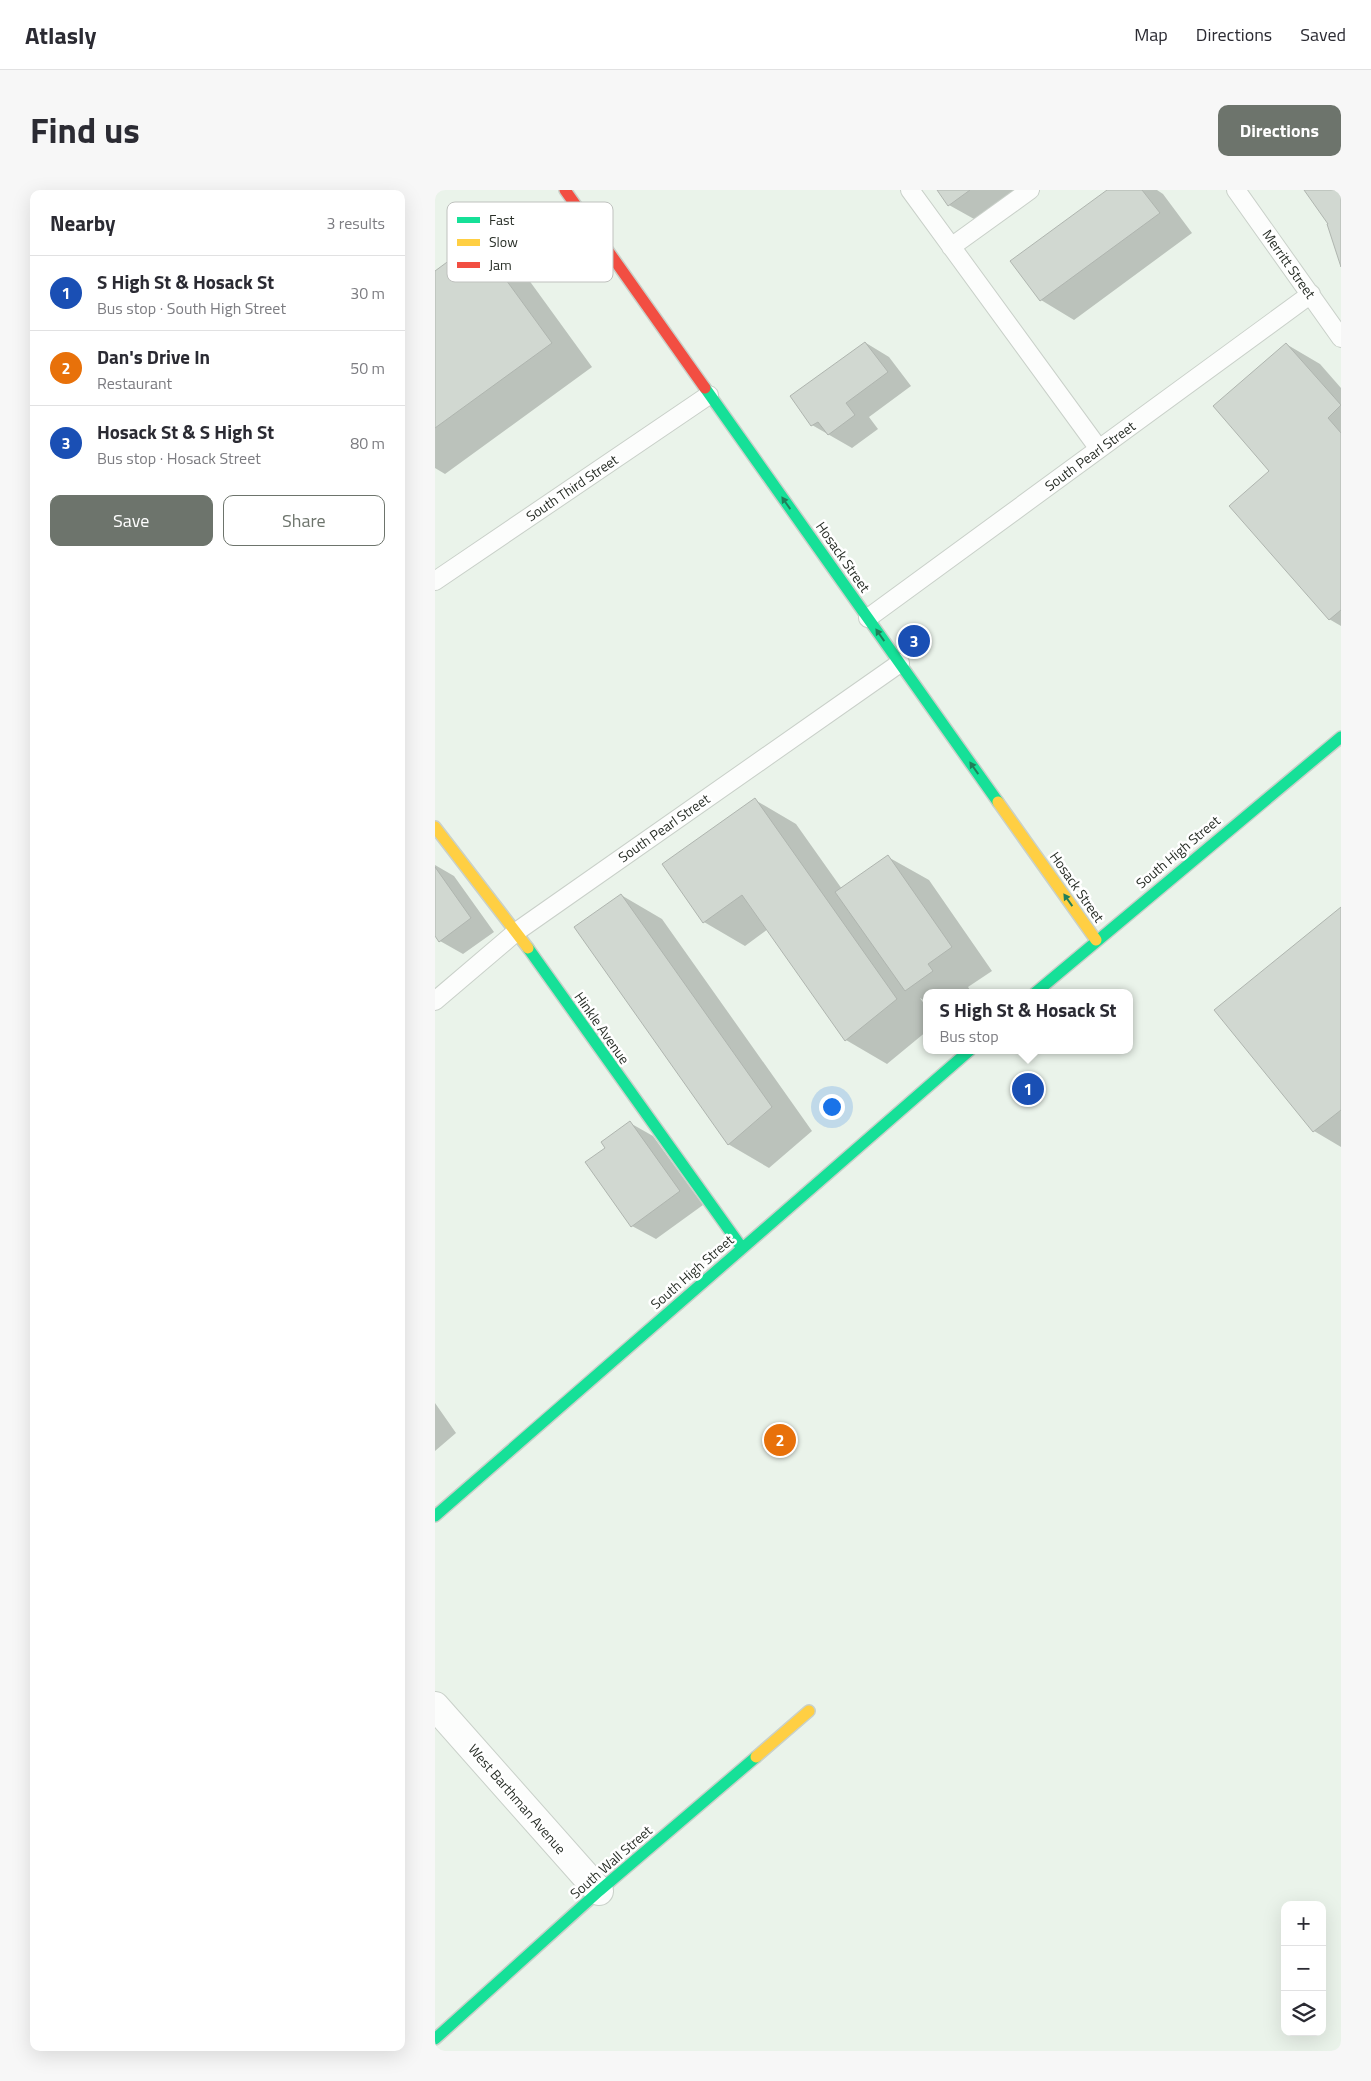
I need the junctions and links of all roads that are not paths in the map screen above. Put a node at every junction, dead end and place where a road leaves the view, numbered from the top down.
1 (565, 190) edge
2 (910, 190) edge
3 (1030, 190) edge
4 (1236, 190) edge
5 (573, 202) edge
6 (951, 247) junction
7 (613, 258) edge
8 (1311, 294) junction
9 (1341, 338) edge
10 (709, 395) junction
11 (1099, 449) junction
12 (435, 581) edge
13 (868, 618) junction
14 (900, 663) junction
15 (1341, 736) edge
16 (435, 827) edge
17 (515, 932) junction
18 (1096, 940) junction
19 (1040, 989) edge
20 (435, 1001) edge
21 (964, 1054) edge
22 (742, 1248) junction
23 (435, 1516) edge
24 (435, 1706) edge
25 (809, 1711) dead end
26 (599, 1891) junction
27 (435, 2039) edge

1 - 5 street, Hosack Street
2 - 6 lane
3 - 6 lane
4 - 8 lane, Merritt Street
6 - 11 lane
7 - 10 street, Hosack Street
8 - 9 lane, Merritt Street
8 - 11 lane, South Pearl Street
10 - 12 lane, South Third Street
13 -> 10 street, Hosack Street
11 - 13 lane, South Pearl Street
14 -> 13 street, Hosack Street
14 - 17 lane, South Pearl Street
18 -> 14 street, Hosack Street
15 - 18 street, South High Street
16 - 17 street, Hinkle Avenue
17 - 20 lane, South Pearl Street
17 - 22 street, Hinkle Avenue
18 - 19 street, South High Street
21 - 22 street, South High Street
22 - 23 street, South High Street
24 - 26 street, West Barthman Avenue
25 - 26 street, South Wall Street
26 - 27 street, South Wall Street

